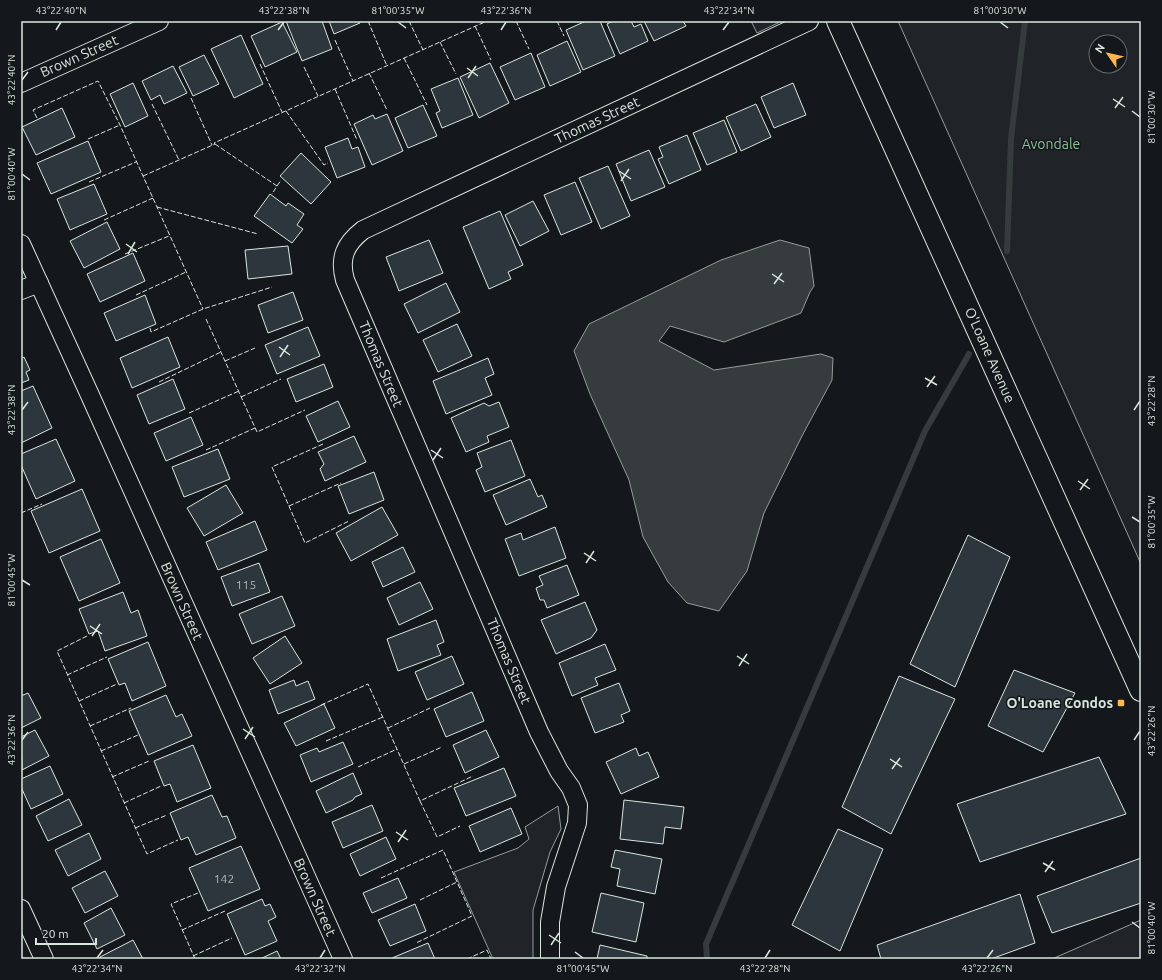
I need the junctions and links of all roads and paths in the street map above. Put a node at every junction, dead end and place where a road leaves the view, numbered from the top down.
1 (159, 21) edge
2 (809, 21) edge
3 (838, 21) edge
4 (21, 83) edge
5 (21, 244) edge
6 (39, 282) junction
7 (21, 290) edge
8 (1141, 690) edge
9 (21, 908) edge
10 (44, 959) edge
11 (343, 959) edge
12 (550, 959) edge

1 - 4 street, Brown Street
2 - 12 street, Thomas Street
3 - 8 street, O'Loane Avenue
5 - 6 street, Brown Street
6 - 7 street
6 - 11 street, Brown Street
9 - 10 street

